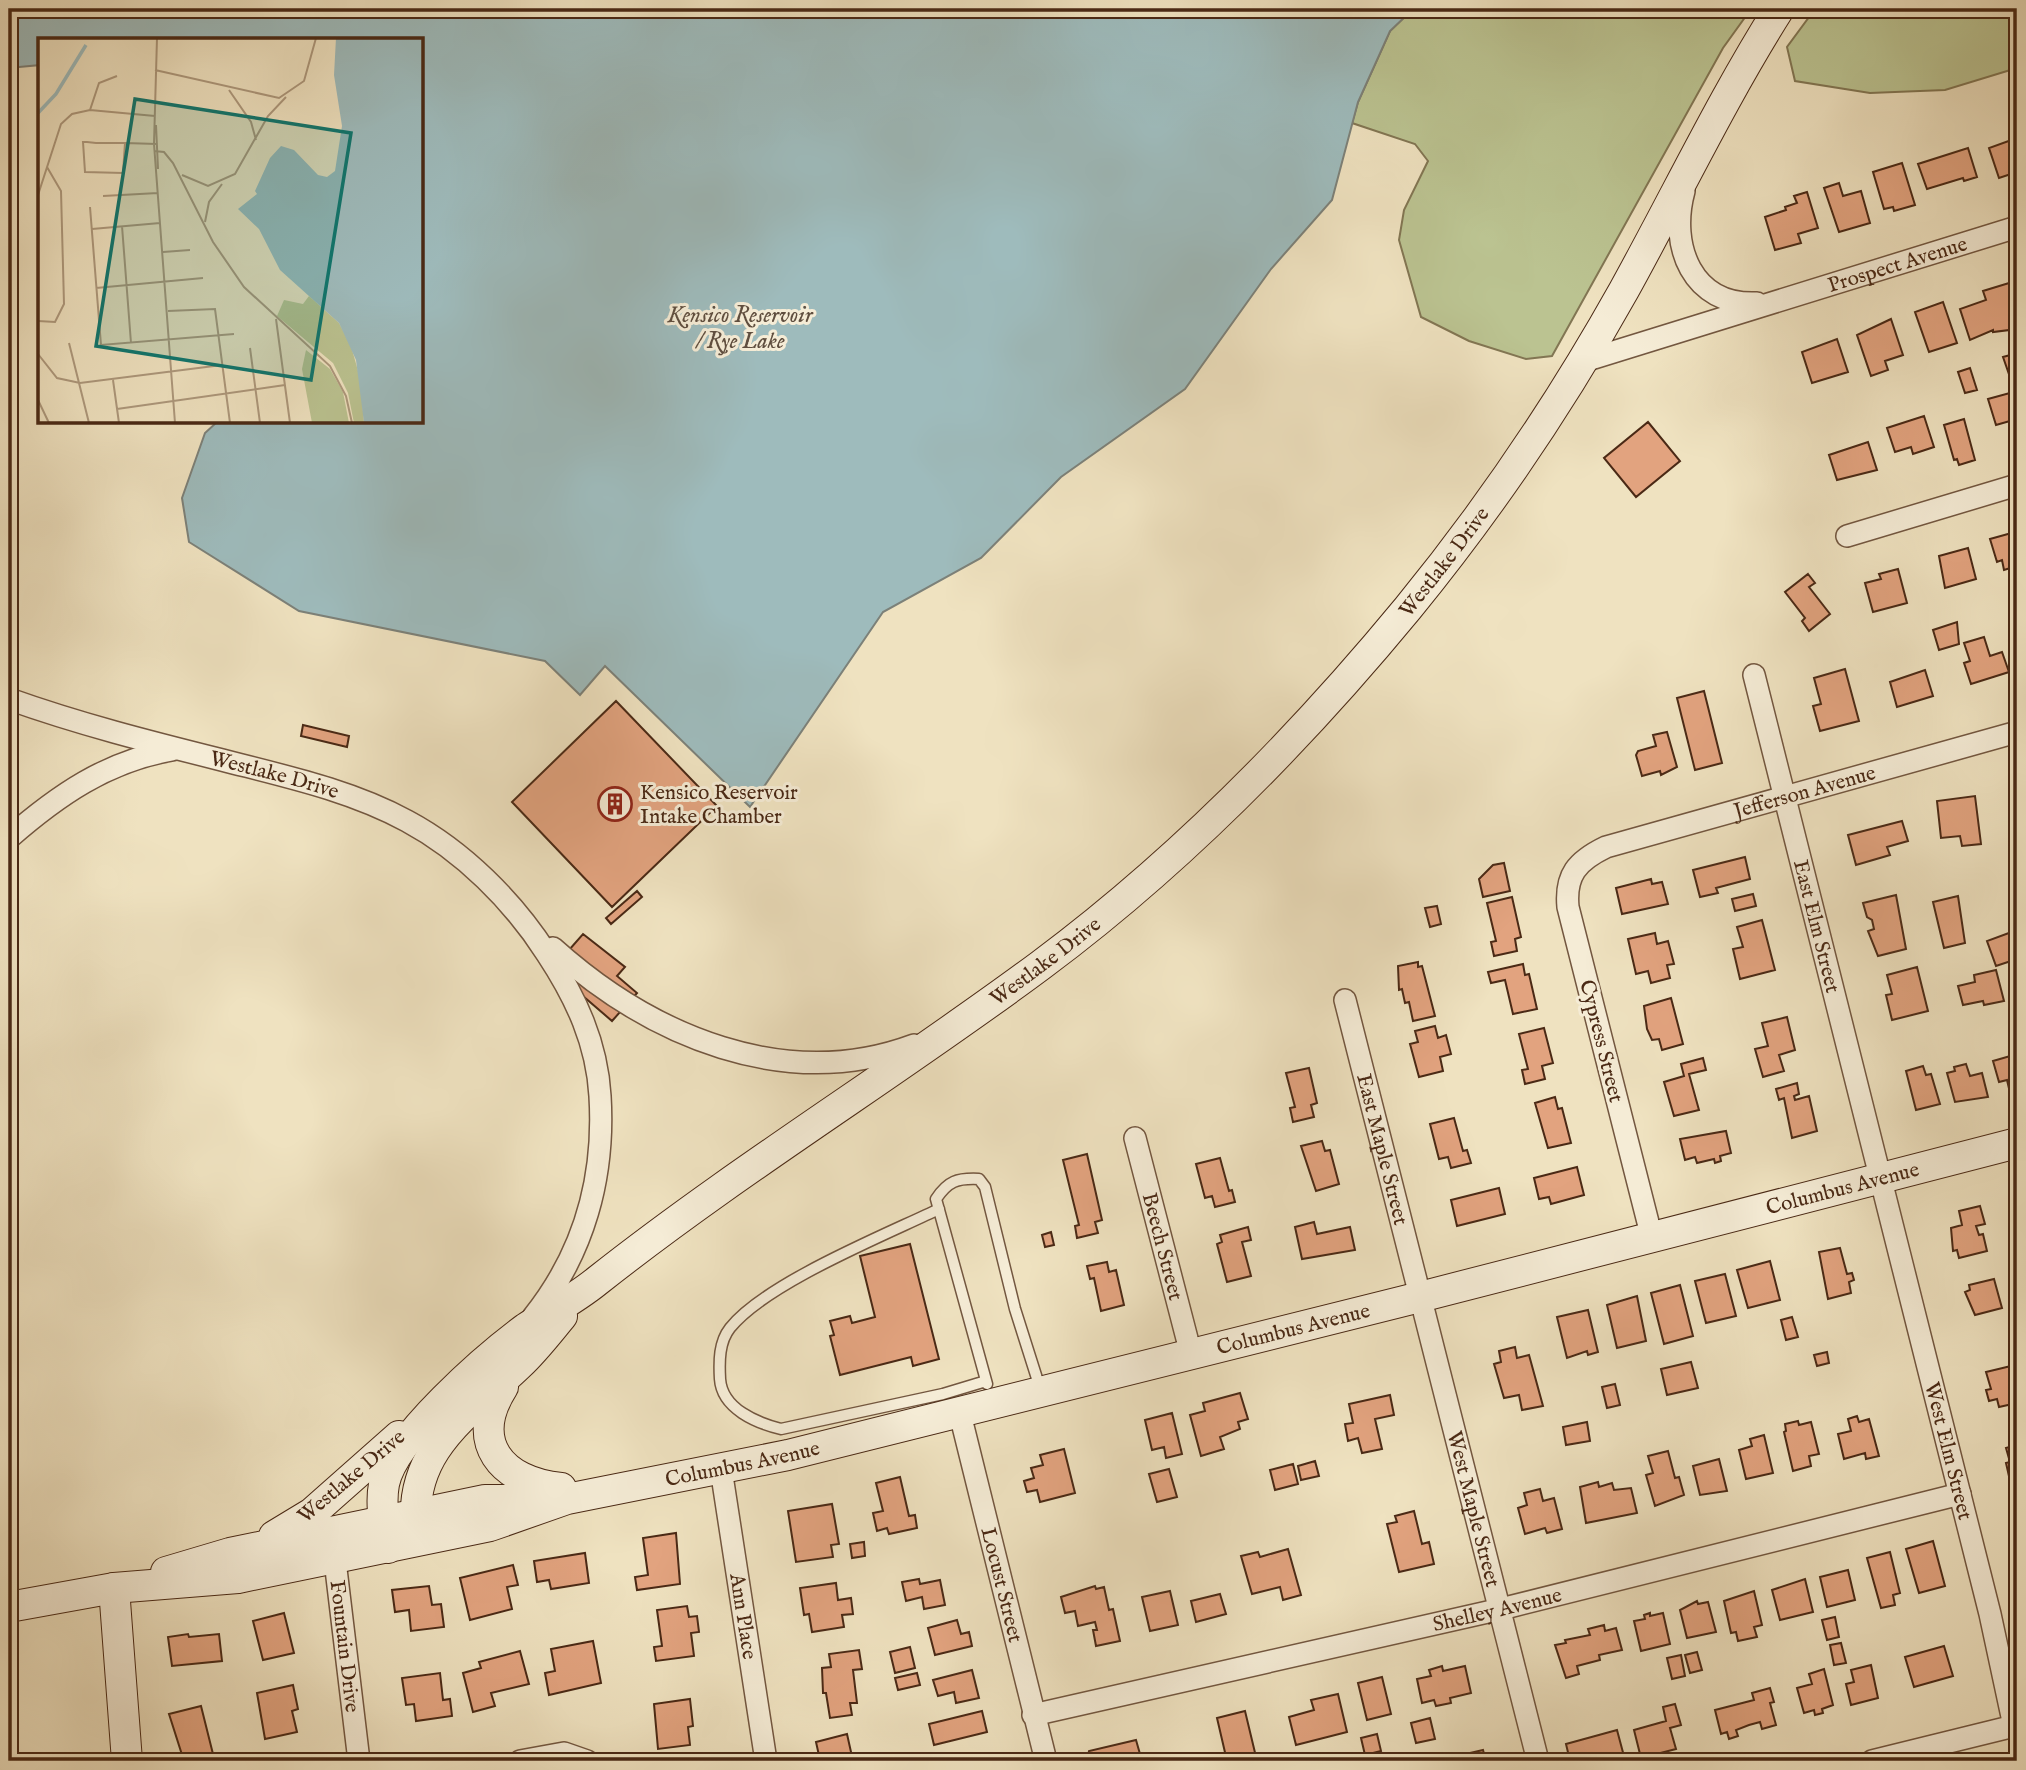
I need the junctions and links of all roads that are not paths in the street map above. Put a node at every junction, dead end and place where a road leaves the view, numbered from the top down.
1 (1779, 9) edge
2 (1691, 164) junction
3 (2017, 227) edge
4 (1777, 302) junction
5 (1581, 362) junction
6 (2017, 485) edge
7 (1847, 536) dead end
8 (1754, 675) dead end
9 (9, 699) edge
10 (2016, 735) edge
11 (177, 749) junction
12 (1786, 798) junction
13 (9, 838) edge
14 (1593, 853) joint
15 (511, 906) junction
16 (1345, 1000) dead end
17 (980, 1008) junction
18 (1135, 1138) dead end
19 (2017, 1143) edge
20 (1880, 1177) junction
21 (939, 1209) junction
22 (1652, 1238) junction
23 (1420, 1297) junction
24 (1191, 1354) junction
25 (512, 1355) junction
26 (463, 1382) junction
27 (989, 1391) junction
28 (1041, 1391) junction
29 (959, 1410) junction
30 (721, 1469) junction
31 (606, 1492) junction
32 (1960, 1494) junction
33 (417, 1528) junction
34 (386, 1534) junction
35 (333, 1546) junction
36 (230, 1553) junction
37 (114, 1588) junction
38 (9, 1607) edge
39 (1501, 1609) junction
40 (1033, 1715) junction
41 (127, 1761) edge
42 (359, 1761) edge
43 (520, 1761) edge
44 (587, 1761) edge
45 (766, 1761) edge
46 (1046, 1761) edge
47 (1538, 1761) edge
48 (1872, 1761) edge

1 - 2 street, Westlake Drive
2 - 4 street, Prospect Avenue
2 - 5 street, Westlake Drive
3 - 4 street, Prospect Avenue
4 - 5 street, Prospect Avenue
5 - 17 street, Westlake Drive
6 - 7 street
8 - 12 street, East Elm Street
9 - 11 street, Westlake Drive
10 - 12 street, Jefferson Avenue
11 - 13 street
11 - 15 street, Westlake Drive
12 - 14 street, Jefferson Avenue
12 - 20 street, East Elm Street
14 - 22 street, Cypress Street
15 - 17 street, Westlake Drive
15 - 25 street, Westlake Drive
16 - 23 street, East Maple Street
17 - 25 street, Westlake Drive
18 - 24 street, Beech Street
19 - 20 street, Columbus Avenue
20 - 22 street, Columbus Avenue
20 - 32 street, West Elm Street
21 - 27 lane
21 - 27 lane
21 - 28 lane
22 - 23 street, Columbus Avenue
23 - 24 street, Columbus Avenue
23 - 39 street, West Maple Street
24 - 28 street, Columbus Avenue
25 - 26 street
25 - 31 street
25 - 33 street
26 - 34 street
26 - 36 street, Westlake Drive
27 - 28 street, Columbus Avenue
27 - 29 street, Columbus Avenue
29 - 30 street, Columbus Avenue
29 - 40 street, Locust Street
30 - 31 street, Columbus Avenue
30 - 45 street, Ann Place
31 - 33 street, Columbus Avenue
32 - 39 street, Shelley Avenue
32 - 48 street, West Elm Street
33 - 34 street, Columbus Avenue
34 - 35 street, Columbus Avenue
35 - 36 street, Columbus Avenue
35 - 37 street, Columbus Avenue
35 - 42 street, Fountain Drive
36 - 37 street, Columbus Avenue
37 - 38 street, Columbus Avenue
37 - 41 street
39 - 40 street, Shelley Avenue
39 - 47 street, West Maple Street
40 - 46 street, Locust Street
43 - 44 street

